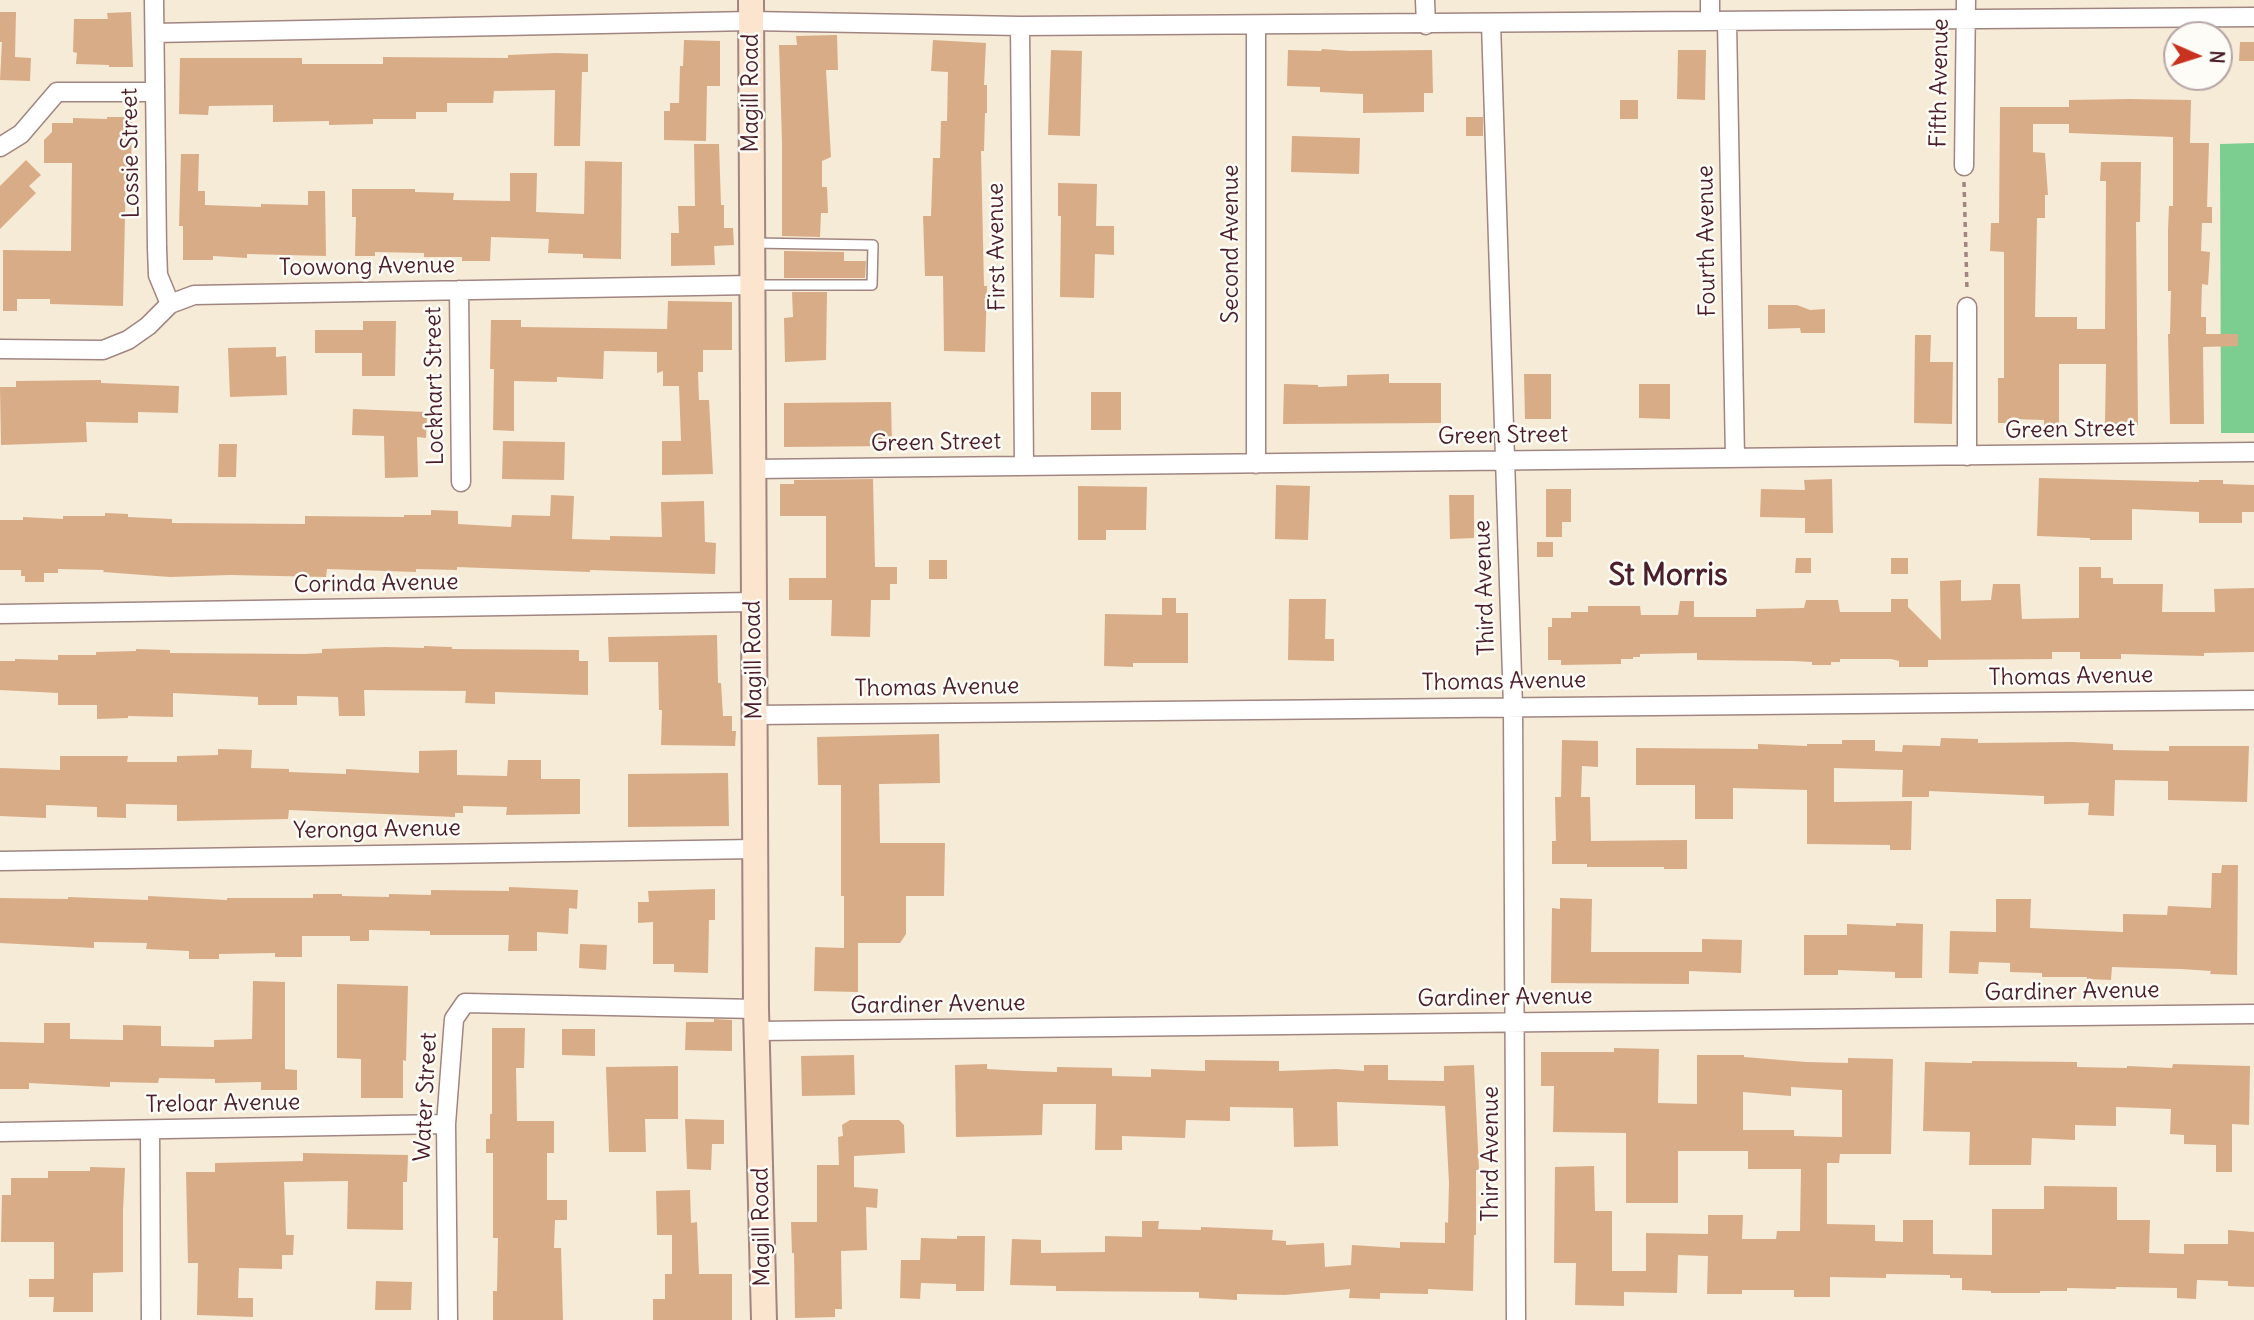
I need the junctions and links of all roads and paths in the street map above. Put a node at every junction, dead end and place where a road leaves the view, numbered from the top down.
1 (154, 0) edge
2 (1425, 0) edge
3 (1710, 0) edge
4 (1966, 0) edge
5 (751, 11) edge
6 (2254, 17) edge
7 (1966, 19) junction
8 (1718, 22) junction
9 (1491, 23) junction
10 (1426, 24) junction
11 (1256, 25) junction
12 (1020, 26) junction
13 (155, 33) junction
14 (155, 92) junction
15 (0, 148) edge
16 (1964, 166) joint
17 (751, 243) junction
18 (751, 285) junction
19 (459, 290) junction
20 (170, 304) junction
21 (1967, 307) joint
22 (0, 349) edge
23 (2254, 453) edge
24 (1967, 456) junction
25 (1735, 458) junction
26 (1504, 461) junction
27 (1256, 464) junction
28 (1024, 466) junction
29 (753, 469) junction
30 (461, 482) dead end
31 (754, 603) junction
32 (0, 614) edge
33 (2254, 700) edge
34 (1513, 707) junction
35 (755, 715) junction
36 (755, 849) junction
37 (0, 861) edge
38 (2254, 1014) edge
39 (757, 1020) junction
40 (1515, 1023) junction
41 (446, 1124) junction
42 (150, 1130) junction
43 (0, 1132) edge
44 (151, 1320) edge
45 (448, 1320) edge
46 (764, 1320) edge
47 (1516, 1320) edge

1 - 13 street, Lossie Street
2 - 10 street
3 - 8 street, Fourth Avenue
4 - 7 street, Fifth Avenue
5 - 12 street
5 - 13 street
5 - 17 main road, Magill Road
6 - 7 street
7 - 8 street
7 - 16 street, Fifth Avenue
8 - 9 street
8 - 25 street, Fourth Avenue
9 - 10 street
9 - 26 street, Third Avenue
10 - 11 street
11 - 12 street
11 - 27 street, Second Avenue
12 - 28 street, First Avenue
13 - 14 street, Lossie Street
14 - 15 street
14 - 20 street, Lossie Street
16 - 21 path
17 - 18 main road, Magill Road
17 - 18 lane
18 - 19 street, Toowong Avenue
18 - 29 main road, Magill Road
19 - 20 street, Toowong Avenue
19 - 30 street, Lockhart Street
20 - 22 street, Toowong Avenue
21 - 24 street
23 - 24 street, Green Street
24 - 25 street, Green Street
25 - 26 street, Green Street
26 - 27 street, Green Street
26 - 34 street, Third Avenue
27 - 28 street, Green Street
28 - 29 street, Green Street
29 - 31 main road, Magill Road
31 - 32 street, Corinda Avenue
31 - 35 main road, Magill Road
33 - 34 street, Thomas Avenue
34 - 35 street, Thomas Avenue
34 - 40 street, Third Avenue
35 - 36 main road, Magill Road
36 - 37 street, Yeronga Avenue
36 - 39 main road, Magill Road
38 - 40 street, Gardiner Avenue
39 - 40 street, Gardiner Avenue
39 - 41 street, Water Street
39 - 46 main road, Magill Road
40 - 47 street, Third Avenue
41 - 42 street, Treloar Avenue
41 - 45 street, Water Street
42 - 43 street, Treloar Avenue
42 - 44 street

